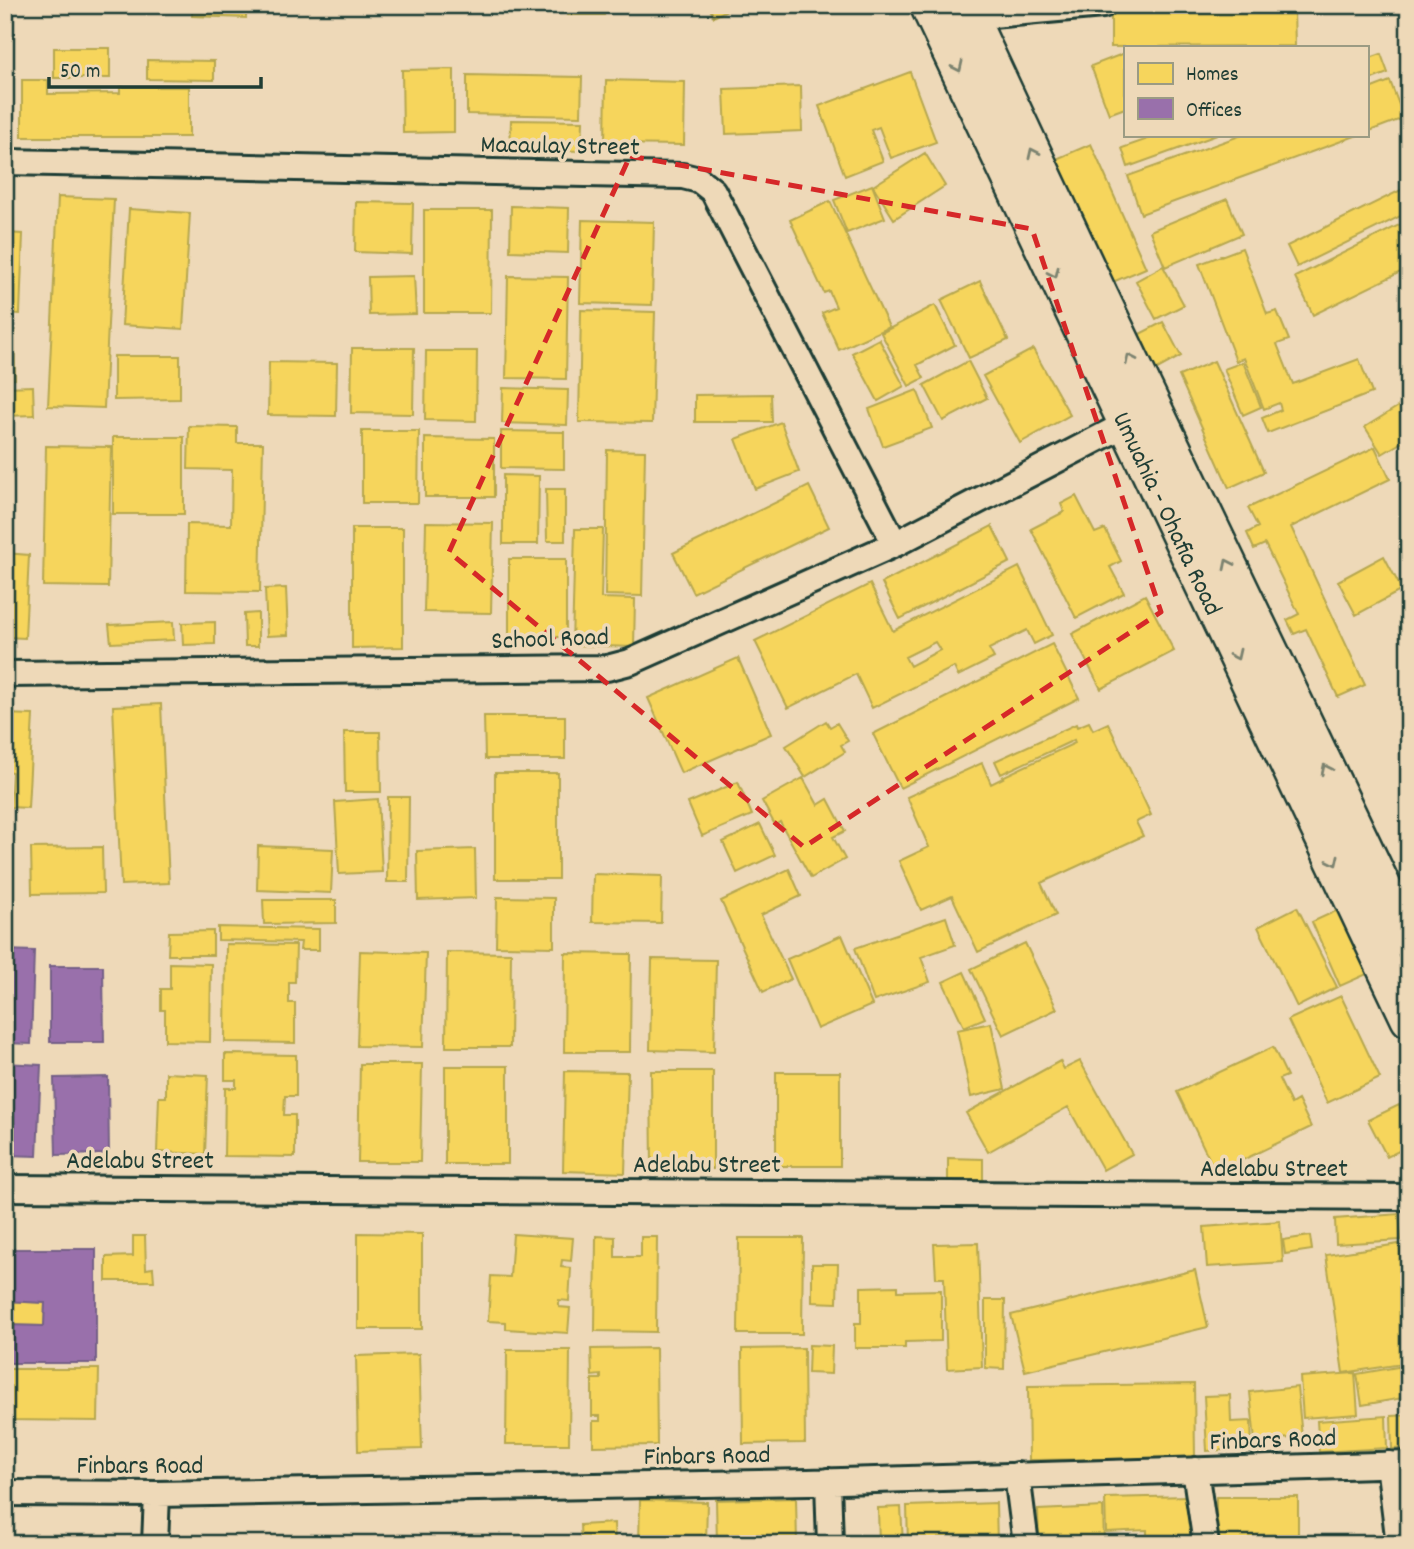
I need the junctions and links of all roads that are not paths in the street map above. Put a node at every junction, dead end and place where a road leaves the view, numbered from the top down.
1 (928, 5) edge
2 (1103, 5) edge
3 (967, 11) edge
4 (5, 162) edge
5 (1126, 424) junction
6 (895, 544) junction
7 (5, 674) edge
8 (1409, 941) edge
9 (1409, 1018) edge
10 (5, 1188) edge
11 (1409, 1197) edge
12 (1399, 1464) edge
13 (1195, 1470) junction
14 (1017, 1475) junction
15 (828, 1481) junction
16 (5, 1493) edge
17 (157, 1494) junction
18 (155, 1544) edge
19 (830, 1544) edge
20 (1026, 1544) edge
21 (1206, 1544) edge
22 (1399, 1544) edge

1 -> 5 main road, Umuahia - Ohafia Road
2 - 3 street
8 -> 3 main road, Umuahia - Ohafia Road
4 - 6 street, Macaulay Street
5 - 6 street, School Road
5 -> 9 main road, Umuahia - Ohafia Road
6 - 7 street, School Road
10 - 11 street, Adelabu Street
12 - 13 street, Finbars Road
12 - 22 street
13 - 14 street, Finbars Road
13 - 21 street
14 - 15 street, Finbars Road
14 - 20 street
15 - 17 street, Finbars Road
15 - 19 street
16 - 17 street, Finbars Road
17 - 18 street

